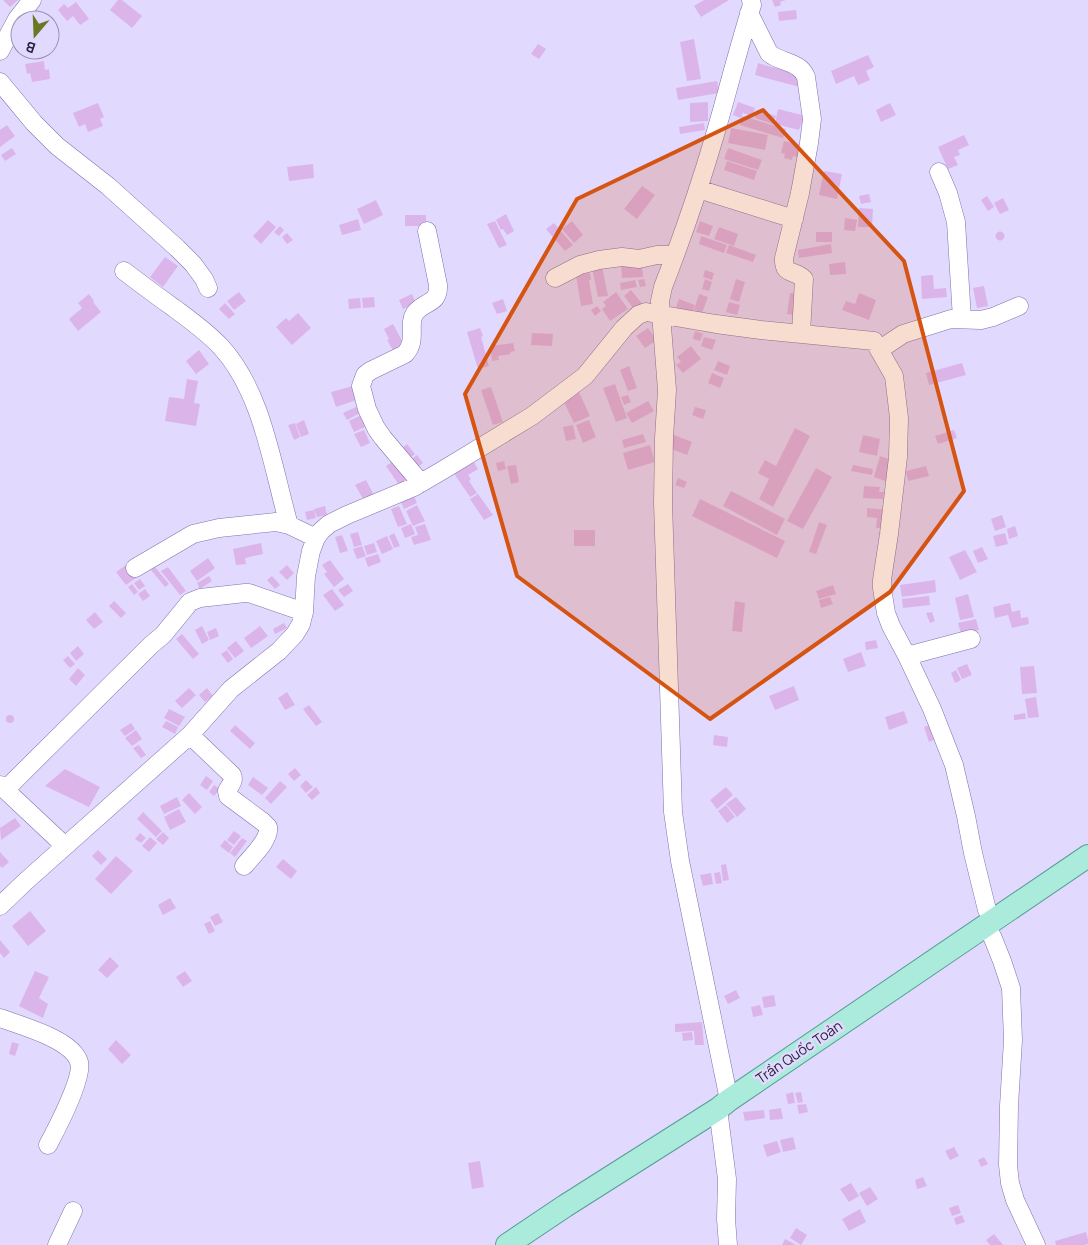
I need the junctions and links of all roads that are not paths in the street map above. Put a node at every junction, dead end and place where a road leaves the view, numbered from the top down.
1 (32, 0) edge
2 (750, 7) edge
3 (0, 51) edge
4 (0, 82) edge
5 (939, 172) dead end
6 (698, 189) junction
7 (794, 219) junction
8 (427, 231) dead end
9 (675, 255) junction
10 (124, 272) dead end
11 (555, 278) dead end
12 (208, 288) dead end
13 (1018, 306) dead end
14 (662, 315) junction
15 (962, 319) junction
16 (800, 333) junction
17 (879, 350) junction
18 (421, 483) junction
19 (289, 524) junction
20 (316, 538) junction
21 (134, 568) dead end
22 (304, 612) junction
23 (971, 639) dead end
24 (907, 656) junction
25 (190, 735) junction
26 (3, 787) edge
27 (65, 846) junction
28 (1088, 856) edge
29 (244, 866) dead end
30 (0, 906) edge
31 (987, 910) dead end
32 (992, 936) dead end
33 (0, 1018) edge
34 (723, 1104) junction
35 (48, 1146) dead end
36 (73, 1211) dead end
37 (57, 1245) edge
38 (507, 1245) edge
39 (728, 1245) edge
40 (1036, 1245) edge

1 - 3 street
2 - 6 street
2 - 7 street
4 - 12 street
5 - 15 street
6 - 7 street
6 - 9 street
7 - 16 street
8 - 18 street
9 - 11 street
9 - 14 street
10 - 19 street
13 - 15 street
14 - 16 street
14 - 18 street
14 - 34 street
15 - 17 street
16 - 17 street
17 - 24 street
18 - 20 street
19 - 20 street
19 - 21 street
20 - 22 street
22 - 25 street
22 - 26 street
23 - 24 street
24 - 31 street
25 - 27 street
25 - 29 street
26 - 27 street
27 - 30 street
28 - 34 main road, Trần Quốc Toản
32 - 40 street
33 - 35 street
34 - 38 main road, Trần Quốc Toản
34 - 39 street
36 - 37 street

